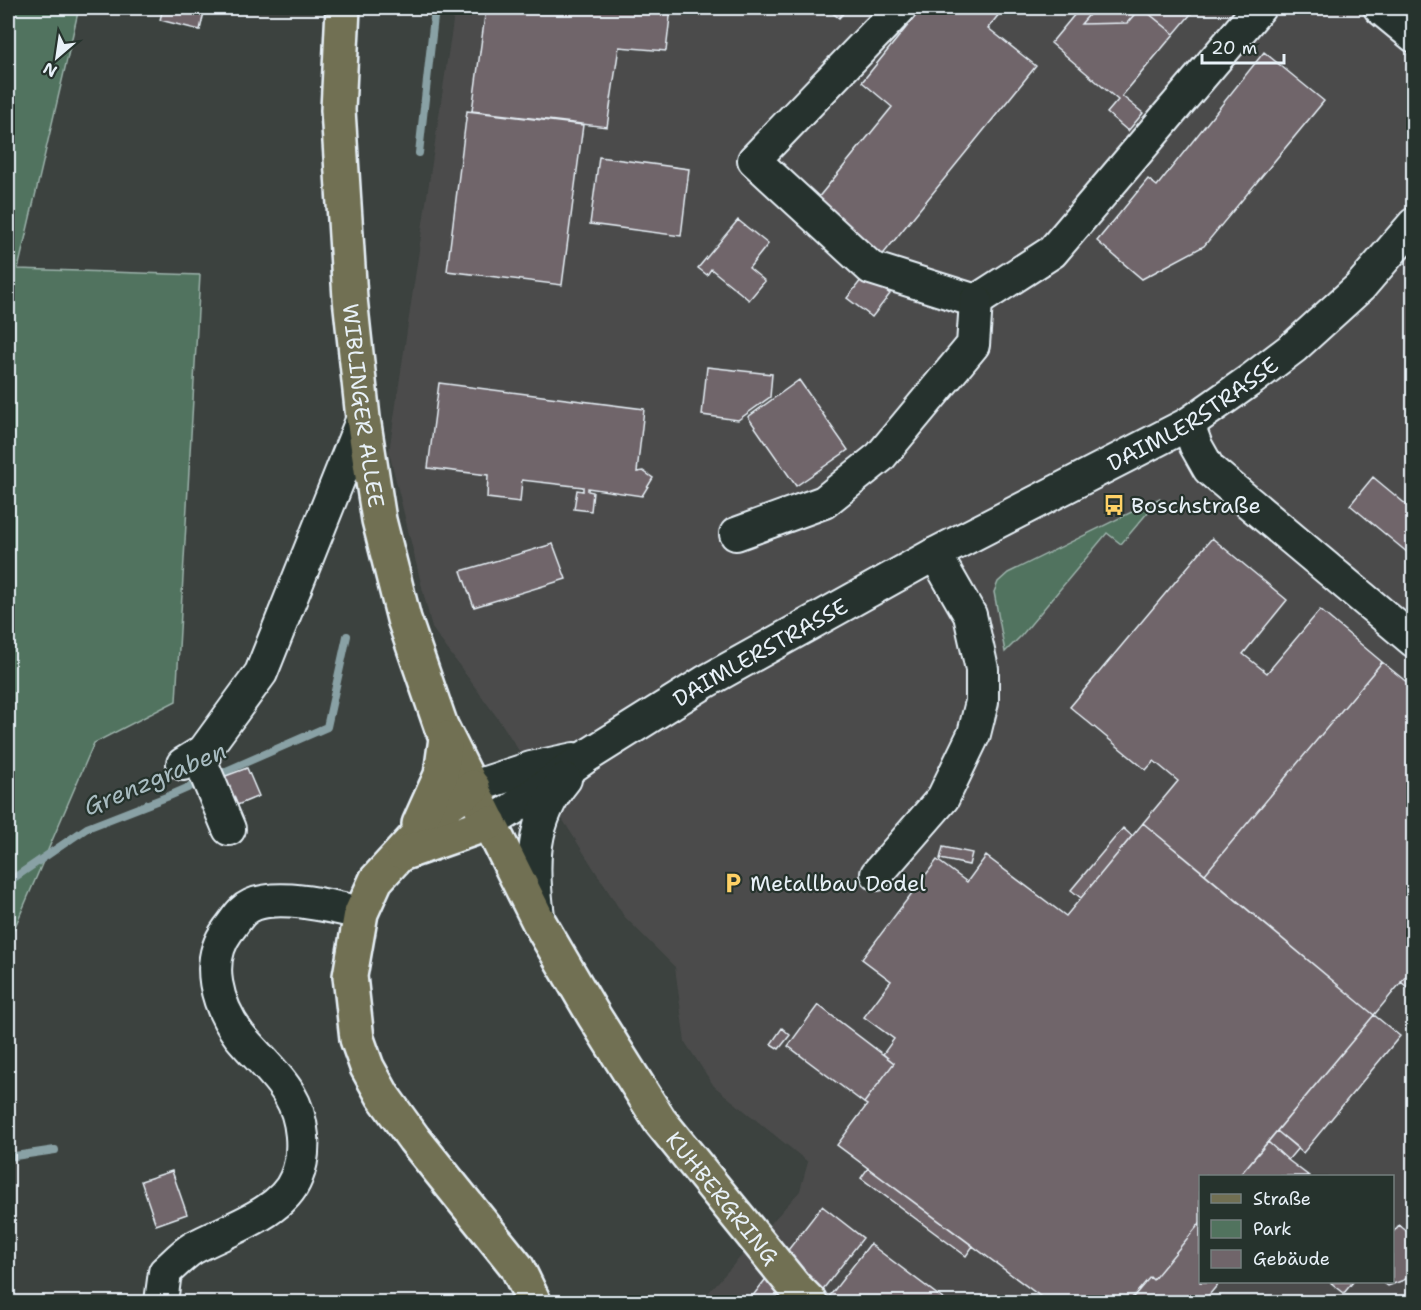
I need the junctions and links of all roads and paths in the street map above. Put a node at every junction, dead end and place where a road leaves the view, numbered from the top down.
1 (343, 8) edge
2 (900, 8) edge
3 (1259, 8) edge
4 (1380, 8) edge
5 (1413, 36) edge
6 (1413, 224) edge
7 (976, 301) junction
8 (363, 418) junction
9 (1188, 424) junction
10 (736, 534) dead end
11 (935, 554) junction
12 (1413, 641) edge
13 (443, 732) junction
14 (587, 756) junction
15 (473, 787) junction
16 (490, 823) junction
17 (229, 829) dead end
18 (401, 854) junction
19 (877, 874) dead end
20 (362, 913) junction
21 (539, 922) junction
22 (160, 1302) edge
23 (534, 1302) edge
24 (810, 1302) edge

1 - 8 main road, WIBLINGER ALLEE
2 - 7 street
3 - 7 street
4 - 5 street
6 - 9 street, DAIMLERSTRASSE
7 - 10 street
8 - 13 main road, WIBLINGER ALLEE
8 - 17 street
9 - 11 street, DAIMLERSTRASSE
9 - 12 street
11 - 14 street, DAIMLERSTRASSE
11 - 19 street
13 - 15 main road, WIBLINGER ALLEE
13 - 18 main road
14 - 15 street, DAIMLERSTRASSE
14 - 16 street, DAIMLERSTRASSE
14 - 21 street, DAIMLERSTRASSE
15 - 16 main road, WIBLINGER ALLEE
15 - 18 main road
16 - 18 main road
16 - 21 main road, WIBLINGER ALLEE
18 - 20 main road
20 - 22 street
20 - 23 main road
21 - 24 main road, KUHBERGRING

